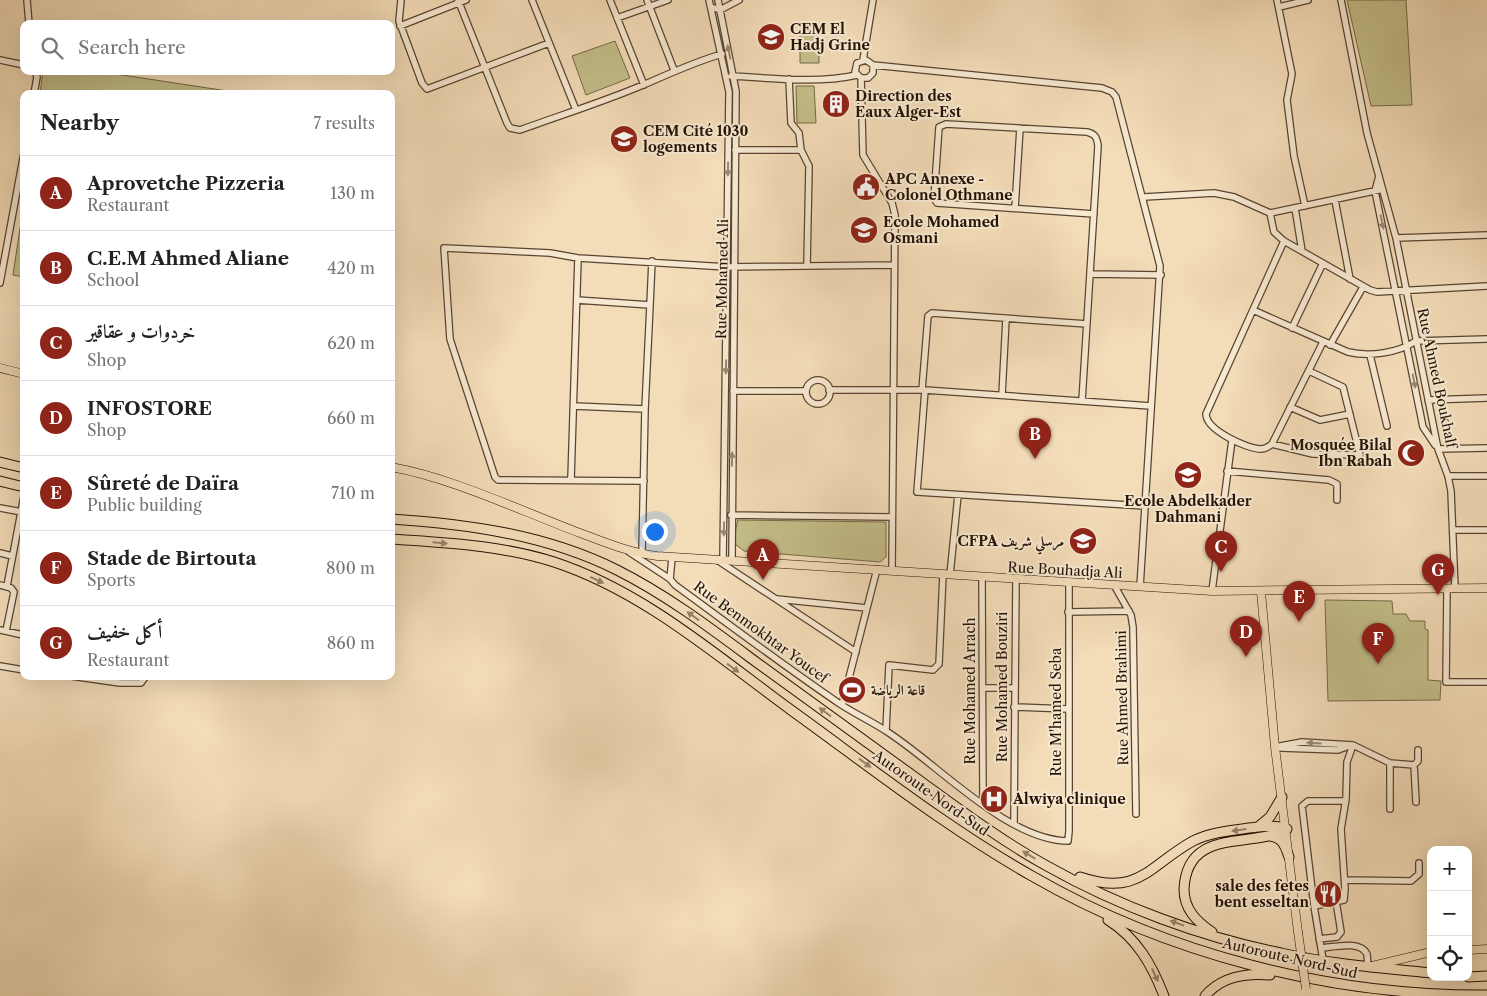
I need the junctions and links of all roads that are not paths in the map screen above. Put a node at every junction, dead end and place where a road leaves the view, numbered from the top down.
1 (27, 0) edge
2 (401, 0) edge
3 (466, 0) edge
4 (532, 0) edge
5 (610, 0) edge
6 (647, 0) edge
7 (668, 0) edge
8 (718, 0) edge
9 (739, 0) edge
10 (873, 0) edge
11 (1277, 0) edge
12 (1308, 0) edge
13 (1341, 0) edge
14 (459, 1) edge
15 (710, 3) edge
16 (650, 7) junction
17 (1279, 7) junction
18 (720, 10) junction
19 (618, 18) junction
20 (29, 20) edge
21 (400, 26) junction
22 (549, 43) junction
23 (722, 54) junction
24 (0, 60) edge
25 (863, 60) junction
26 (20, 64) edge
27 (873, 65) junction
28 (485, 68) junction
29 (674, 70) junction
30 (36, 75) edge
31 (726, 76) junction
32 (734, 76) junction
33 (859, 77) junction
34 (789, 79) junction
35 (644, 85) junction
36 (35, 90) edge
37 (576, 110) junction
38 (1020, 128) junction
39 (735, 150) junction
40 (801, 150) junction
41 (1379, 174) junction
42 (20, 175) edge
43 (1383, 189) junction
44 (1376, 191) junction
45 (1144, 198) junction
46 (1335, 200) junction
47 (1305, 206) junction
48 (1015, 208) junction
49 (1295, 208) junction
50 (1270, 213) junction
51 (1094, 214) junction
52 (1487, 235) edge
53 (1396, 238) junction
54 (1284, 241) junction
55 (1302, 251) junction
56 (578, 258) junction
57 (652, 261) junction
58 (1323, 263) junction
59 (894, 265) junction
60 (807, 266) junction
61 (727, 267) junction
62 (734, 267) junction
63 (1090, 274) junction
64 (1160, 275) junction
65 (1350, 279) junction
66 (0, 283) edge
67 (1487, 286) edge
68 (1363, 287) junction
69 (1396, 290) junction
70 (1406, 290) junction
71 (577, 300) junction
72 (650, 305) junction
73 (1253, 310) junction
74 (1006, 319) junction
75 (1087, 324) junction
76 (1292, 328) junction
77 (1487, 339) edge
78 (1416, 341) junction
79 (1323, 342) junction
80 (1330, 345) junction
81 (1408, 347) junction
82 (1370, 355) junction
83 (0, 368) edge
84 (1308, 371) junction
85 (20, 373) edge
86 (893, 389) junction
87 (829, 390) junction
88 (924, 390) junction
89 (733, 391) junction
90 (806, 391) junction
91 (1002, 395) junction
92 (1487, 398) edge
93 (1428, 400) junction
94 (1082, 401) junction
95 (574, 406) junction
96 (1151, 406) junction
97 (1290, 407) junction
98 (646, 408) junction
99 (1350, 414) junction
100 (1387, 426) dead end
101 (1232, 440) junction
102 (1272, 444) junction
103 (1487, 448) edge
104 (1438, 449) junction
105 (0, 462) edge
106 (20, 467) edge
107 (395, 468) edge
108 (1227, 471) junction
109 (1448, 476) junction
110 (1487, 476) edge
111 (571, 479) junction
112 (0, 481) edge
113 (644, 481) junction
114 (20, 486) edge
115 (958, 495) junction
116 (1337, 500) dead end
117 (1145, 506) junction
118 (0, 508) edge
119 (20, 512) edge
120 (731, 515) junction
121 (892, 517) junction
122 (395, 519) edge
123 (20, 521) edge
124 (1453, 530) junction
125 (1487, 530) edge
126 (395, 539) edge
127 (624, 548) junction
128 (0, 554) edge
129 (642, 554) junction
130 (12, 556) junction
131 (672, 558) junction
132 (723, 560) junction
133 (877, 569) junction
134 (892, 570) junction
135 (946, 574) junction
136 (982, 577) junction
137 (670, 578) junction
138 (1016, 579) junction
139 (1069, 582) junction
140 (1114, 585) junction
141 (3, 586) edge
142 (1140, 587) junction
143 (1487, 588) edge
144 (1451, 589) junction
145 (1212, 591) junction
146 (1261, 592) junction
147 (774, 598) junction
148 (867, 608) junction
149 (1129, 611) junction
150 (1068, 612) junction
151 (3, 630) edge
152 (20, 634) edge
153 (856, 652) junction
154 (0, 666) edge
155 (20, 669) edge
156 (93, 680) edge
157 (143, 680) edge
158 (1487, 682) edge
159 (983, 688) junction
160 (1014, 688) junction
161 (842, 706) junction
162 (1014, 707) junction
163 (1068, 709) junction
164 (886, 731) junction
165 (1354, 745) junction
166 (1275, 747) junction
167 (1418, 750) dead end
168 (1390, 763) junction
169 (1414, 764) junction
170 (1282, 797) junction
171 (1346, 801) junction
172 (1416, 802) dead end
173 (983, 804) junction
174 (1390, 809) dead end
175 (1136, 814) dead end
176 (1014, 824) junction
177 (1256, 828) junction
178 (1287, 829) junction
179 (1265, 836) junction
180 (1068, 841) joint
181 (1289, 858) junction
182 (1419, 863) dead end
183 (1048, 867) junction
184 (1345, 880) junction
185 (1336, 901) junction
186 (1085, 905) junction
187 (1314, 906) junction
188 (1319, 940) junction
189 (1240, 943) junction
190 (1321, 948) junction
191 (1487, 949) edge
192 (1472, 950) edge
193 (1427, 953) edge
194 (1322, 960) junction
195 (1368, 967) junction
196 (1427, 973) edge
197 (1472, 976) edge
198 (1487, 976) edge
199 (1325, 982) junction
200 (1306, 992) edge
201 (1487, 995) edge
202 (1164, 996) edge
203 (1205, 996) edge

1 - 20 street
2 - 21 street
3 - 14 street
4 - 22 street
5 - 19 street
6 - 16 street
7 - 16 street
8 - 18 street, Rue Mohamed Ali
9 - 18 street
10 - 25 street
11 - 17 street
12 - 17 street
13 - 41 street, Rue Ahmed Boukhalf
14 - 21 street
14 - 28 street
15 - 18 street
15 - 23 street
16 - 19 street
16 - 29 street
17 - 47 street
32 -> 18 street, Rue Mohamed Ali
19 - 35 street
21 - 28 street
22 - 28 street
22 - 37 street
23 - 29 street
23 - 31 street
24 - 26 street
25 - 27 street
25 - 33 street
27 - 33 street
27 - 45 street
28 - 37 street
29 - 35 street
30 - 36 street
31 - 32 street
31 -> 61 street
32 - 34 street
32 - 39 street, Rue Mohamed Ali
33 - 34 street
33 - 59 street
34 - 40 street
35 - 37 street
38 - 48 street
38 - 48 street
38 - 51 street
39 - 40 street
39 - 62 street, Rue Mohamed Ali
40 - 60 street
41 - 43 street, Rue Ahmed Boukhalf
41 - 44 street
42 - 66 street
43 - 44 street
43 - 53 street, Rue Ahmed Boukhalf
44 - 46 street
44 -> 69 street
45 - 50 street
45 - 64 street
46 - 47 street
46 - 65 street
47 - 49 street
48 - 51 street
49 - 50 street
49 - 55 street
50 - 54 street
51 - 63 street
52 - 53 street
53 - 70 street, Rue Ahmed Boukhalf
54 - 55 street
54 - 73 street
55 - 58 street
56 - 57 street
56 - 71 street
56 - 111 street
57 - 61 street
57 - 72 street
58 - 65 street
58 - 76 street
59 - 60 street
59 - 86 street
60 - 62 street
61 - 62 street
61 -> 132 street
62 - 89 street, Rue Mohamed Ali
63 - 64 street
63 - 75 street
64 - 96 street
65 - 68 street
67 - 70 street
68 - 69 street
68 - 80 street
69 - 70 street
69 - 81 street
70 - 78 street, Rue Ahmed Boukhalf
71 - 72 street
71 - 95 street
72 - 98 street
73 - 76 street
73 - 101 street
74 - 75 street
74 - 88 street
74 - 91 street
75 - 94 street
76 - 79 street
77 - 78 street
78 - 81 street
78 - 93 street, Rue Ahmed Boukhalf
79 - 80 street
79 - 84 street
80 - 82 street
81 - 82 street
81 -> 104 street
82 - 100 street
83 - 85 main road
84 - 97 street
84 - 99 street
86 - 87 street
86 - 88 street
86 - 121 street
87 - 90 street
87 - 90 street
88 - 91 street
88 - 115 street
89 - 90 street
120 -> 89 street, Rue Mohamed Ali
91 - 94 street
92 - 93 street
93 - 104 street, Rue Ahmed Boukhalf
94 - 96 street
95 - 98 street
95 - 111 street
96 - 117 street
97 - 99 street
97 - 102 street
98 - 113 street
99 - 102 street
101 - 102 street
101 - 108 street
103 - 104 street
104 - 109 street, Rue Ahmed Boukhalf
105 - 106 highway
107 - 127 main road, Rue Bouhadja Ali
108 - 116 street
108 - 145 street
109 - 110 street
109 - 124 street, Rue Ahmed Boukhalf
111 - 113 street
112 - 114 highway
113 - 129 street
115 - 117 street
115 - 135 street
117 - 142 street
118 - 119 street
120 - 121 street
120 - 132 street, Rue Mohamed Ali
121 - 134 street
183 -> 122 highway, Autoroute Nord-Sud
123 - 130 street
124 - 125 street
124 - 144 street, Rue Ahmed Boukhalf
126 -> 186 highway, Autoroute Nord-Sud
127 - 129 main road, Rue Bouhadja Ali
127 - 137 street, Rue Benmokhtar Youcef
128 - 130 street
129 - 131 main road, Rue Bouhadja Ali
130 - 141 street
131 - 132 main road, Rue Bouhadja Ali
131 - 137 street
132 - 133 main road, Rue Bouhadja Ali
132 - 147 street
133 - 134 main road, Rue Bouhadja Ali
133 - 148 street
134 - 135 main road, Rue Bouhadja Ali
135 - 136 main road, Rue Bouhadja Ali
135 - 164 street
136 - 138 main road, Rue Bouhadja Ali
136 - 159 street, Rue Mohamed Arrach
137 - 161 street, Rue Benmokhtar Youcef
138 - 139 main road, Rue Bouhadja Ali
138 - 160 street, Rue Mohamed Bouziri
139 - 140 main road, Rue Bouhadja Ali
139 - 150 street, Rue M'hamed Seba
140 - 142 main road, Rue Bouhadja Ali
140 - 149 street, Rue Ahmed Brahimi
141 - 151 street
142 - 145 main road, Rue Bouhadja Ali
143 - 144 main road, Rue Bouhadja Ali
144 - 146 main road, Rue Bouhadja Ali
144 - 158 street, Rue Ahmed Boukhalf
145 - 146 main road, Rue Bouhadja Ali
146 - 166 main road
147 - 148 street
147 - 153 street
148 - 153 street
149 - 150 street
149 - 175 street, Rue Ahmed Brahimi
150 - 163 street, Rue M'hamed Seba
151 - 152 street
153 - 161 street
154 - 155 street
156 - 157 street
159 - 160 street
159 - 173 street, Rue Mohamed Arrach
160 - 162 street, Rue Mohamed Bouziri
161 - 164 street, Rue Benmokhtar Youcef
162 - 163 street
162 - 176 street, Rue Mohamed Bouziri
163 - 180 street, Rue M'hamed Seba
164 - 173 street, Rue Benmokhtar Youcef
165 - 166 street
165 - 168 street
165 - 171 street
166 - 170 main road
167 - 169 street
168 - 169 street
168 - 174 street
169 - 172 street
170 - 177 highway
170 - 178 main road
171 - 184 street
171 - 187 street
173 - 176 street, Rue Benmokhtar Youcef
176 - 180 street, Rue Benmokhtar Youcef
177 - 178 highway
177 -> 183 highway
178 - 179 highway
178 - 181 main road
179 - 181 highway
179 - 189 highway
181 - 200 main road, bridge
182 - 184 street
189 -> 183 highway, Autoroute Nord-Sud
184 - 185 street
185 - 187 street
185 - 188 street
186 - 199 highway, Autoroute Nord-Sud
186 -> 202 highway
187 - 188 street
188 - 190 street
189 - 194 highway, Autoroute Nord-Sud
190 - 194 street
190 - 195 street
191 - 192 main road
193 - 195 main road
194 - 195 highway, Autoroute Nord-Sud
195 - 196 highway, Autoroute Nord-Sud
197 - 198 highway
199 - 201 highway, Autoroute Nord-Sud
199 - 203 highway

